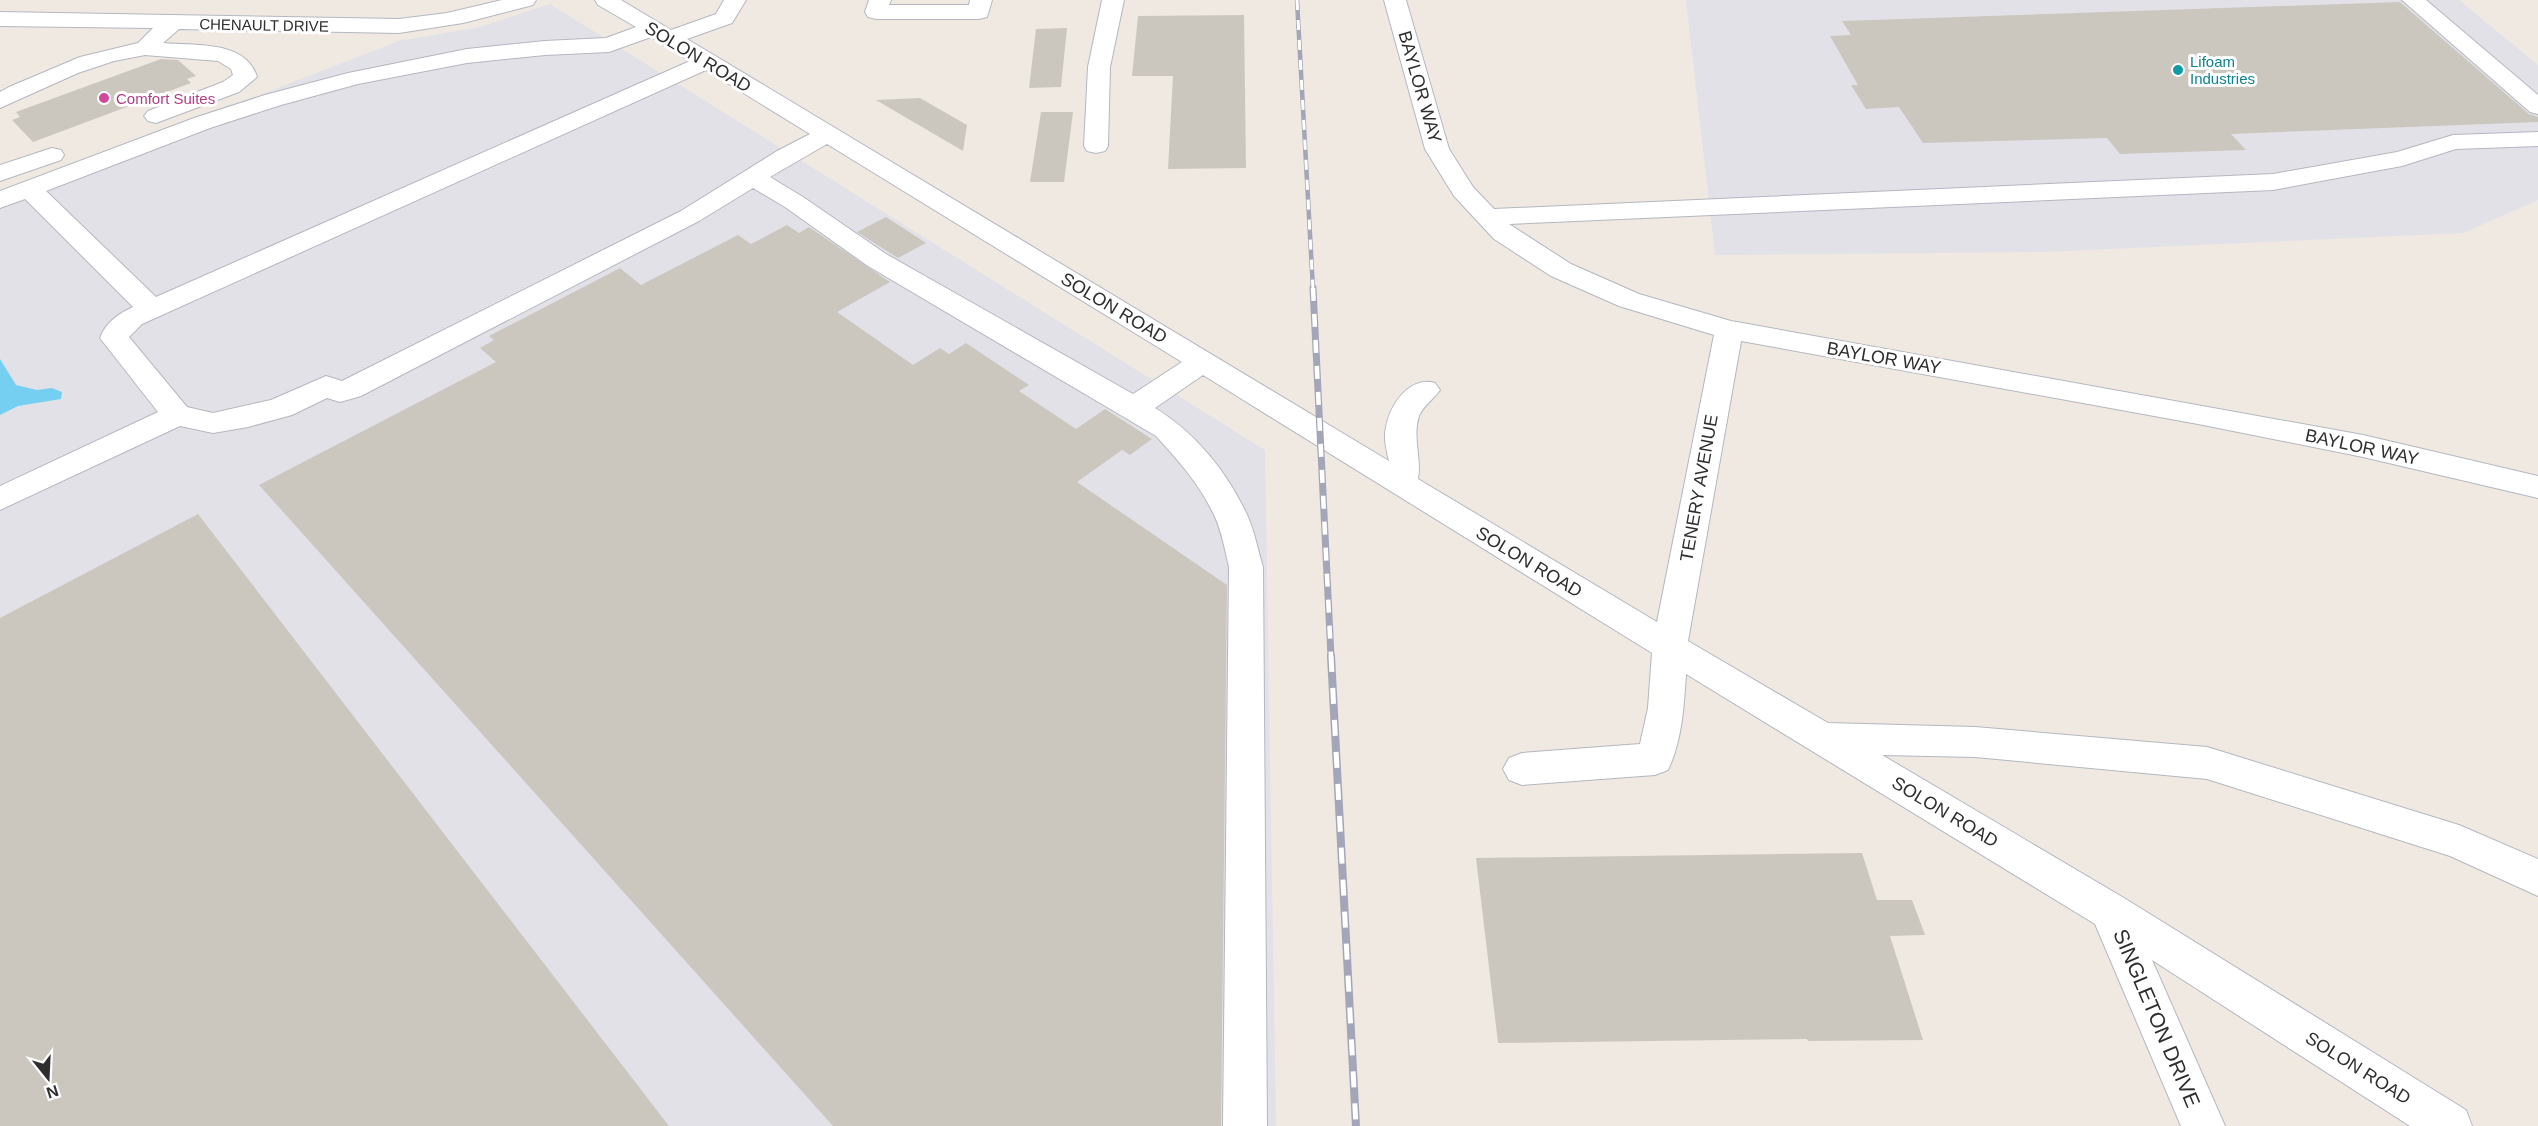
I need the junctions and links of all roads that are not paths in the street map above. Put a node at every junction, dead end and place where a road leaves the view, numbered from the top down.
1 (32, 0) edge
2 (444, 0) edge
3 (525, 0) edge
4 (606, 0) edge
5 (735, 0) edge
6 (880, 0) edge
7 (981, 0) edge
8 (1113, 0) edge
9 (1395, 0) edge
10 (2413, 0) edge
11 (410, 6) junction
12 (2, 21) edge
13 (125, 22) junction
14 (171, 24) junction
15 (399, 26) junction
16 (649, 36) junction
17 (145, 48) junction
18 (705, 62) junction
19 (0, 101) edge
20 (2538, 107) edge
21 (132, 125) dead end
22 (826, 135) junction
23 (2538, 139) edge
24 (77, 146) dead end
25 (1096, 146) dead end
26 (0, 173) edge
27 (754, 178) junction
28 (29, 189) junction
29 (0, 200) edge
30 (1488, 217) junction
31 (152, 309) junction
32 (1729, 330) junction
33 (1203, 362) junction
34 (1425, 390) dead end
35 (1133, 408) junction
36 (177, 415) junction
37 (1402, 483) junction
38 (2538, 487) edge
39 (0, 499) edge
40 (1670, 647) junction
41 (1821, 738) junction
42 (1522, 769) dead end
43 (2538, 878) edge
44 (2110, 911) junction
45 (1245, 1126) edge
46 (2203, 1126) edge
47 (2450, 1126) edge

1 - 12 street
2 - 11 street
3 - 15 street, CHENAULT DRIVE
4 - 16 street, SOLON ROAD
5 - 16 street
6 - 7 street
8 - 25 street
9 - 30 street, BAYLOR WAY
10 - 20 street
11 - 13 street
11 - 15 street
12 - 13 street, CHENAULT DRIVE
13 - 14 street, CHENAULT DRIVE
14 - 15 street, CHENAULT DRIVE
14 - 17 street
16 - 18 street, SOLON ROAD
16 - 28 street
17 - 19 street
17 - 21 street
18 - 22 street, SOLON ROAD
18 - 31 street
22 - 27 street
22 - 33 street, SOLON ROAD
23 - 30 street
24 - 26 street
27 - 35 street
27 - 36 street
28 - 29 street
28 - 31 street
30 - 32 street, BAYLOR WAY
31 - 36 street
32 - 38 street, BAYLOR WAY
32 - 40 street, TENERY AVENUE
33 - 35 street
33 - 37 street, SOLON ROAD
34 - 37 street
35 - 45 street
36 - 39 street
37 - 40 street, SOLON ROAD
40 - 41 street, SOLON ROAD
40 - 42 street, TENERY AVENUE
41 - 43 street
41 - 44 street, SOLON ROAD
44 - 46 street, SINGLETON DRIVE
44 - 47 street, SOLON ROAD

